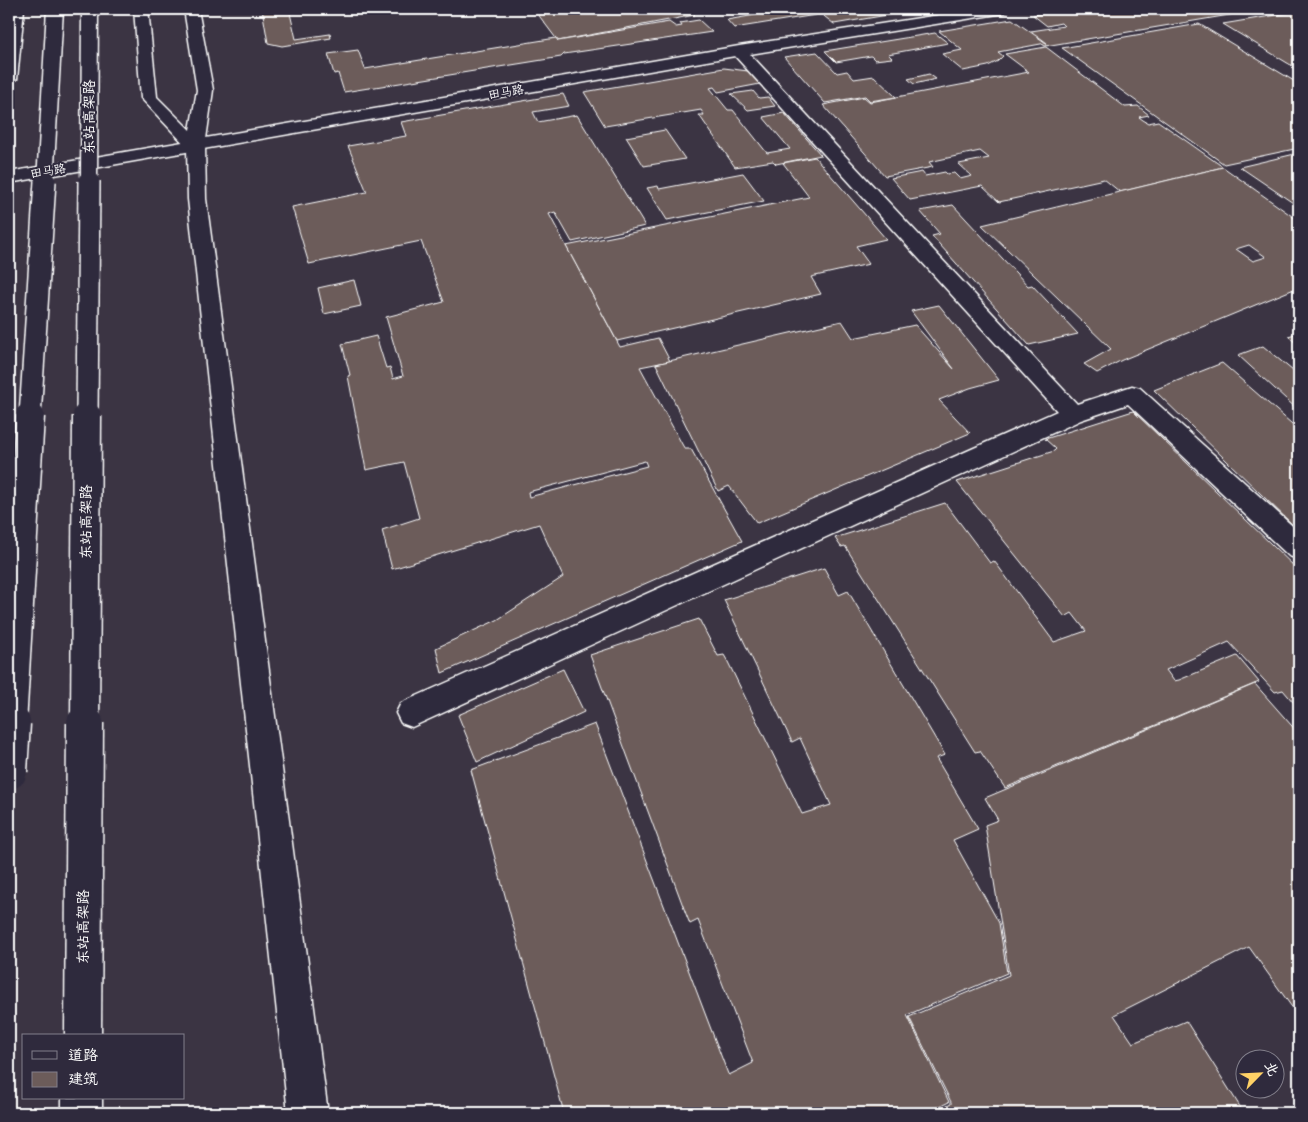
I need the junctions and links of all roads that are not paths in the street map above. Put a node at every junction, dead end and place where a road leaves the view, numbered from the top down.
1 (17, 9) edge
2 (55, 9) edge
3 (90, 9) edge
4 (141, 9) edge
5 (191, 9) edge
6 (1004, 9) edge
7 (739, 52) junction
8 (9, 79) edge
9 (196, 146) junction
10 (9, 178) edge
11 (1073, 414) junction
12 (1299, 548) edge
13 (412, 713) dead end
14 (9, 771) edge
15 (83, 1034) edge
16 (82, 1100) edge
17 (82, 1113) edge
18 (308, 1113) edge

1 - 8 main road
2 - 14 main road, bridge
3 - 15 main road, 东站高架路, bridge
4 - 9 main road
5 - 9 main road
6 - 7 main road, 田马路
7 - 9 main road, 田马路
7 - 11 main road
9 - 10 main road, 田马路
9 - 18 main road
11 - 12 main road
11 - 13 main road
16 - 17 main road

